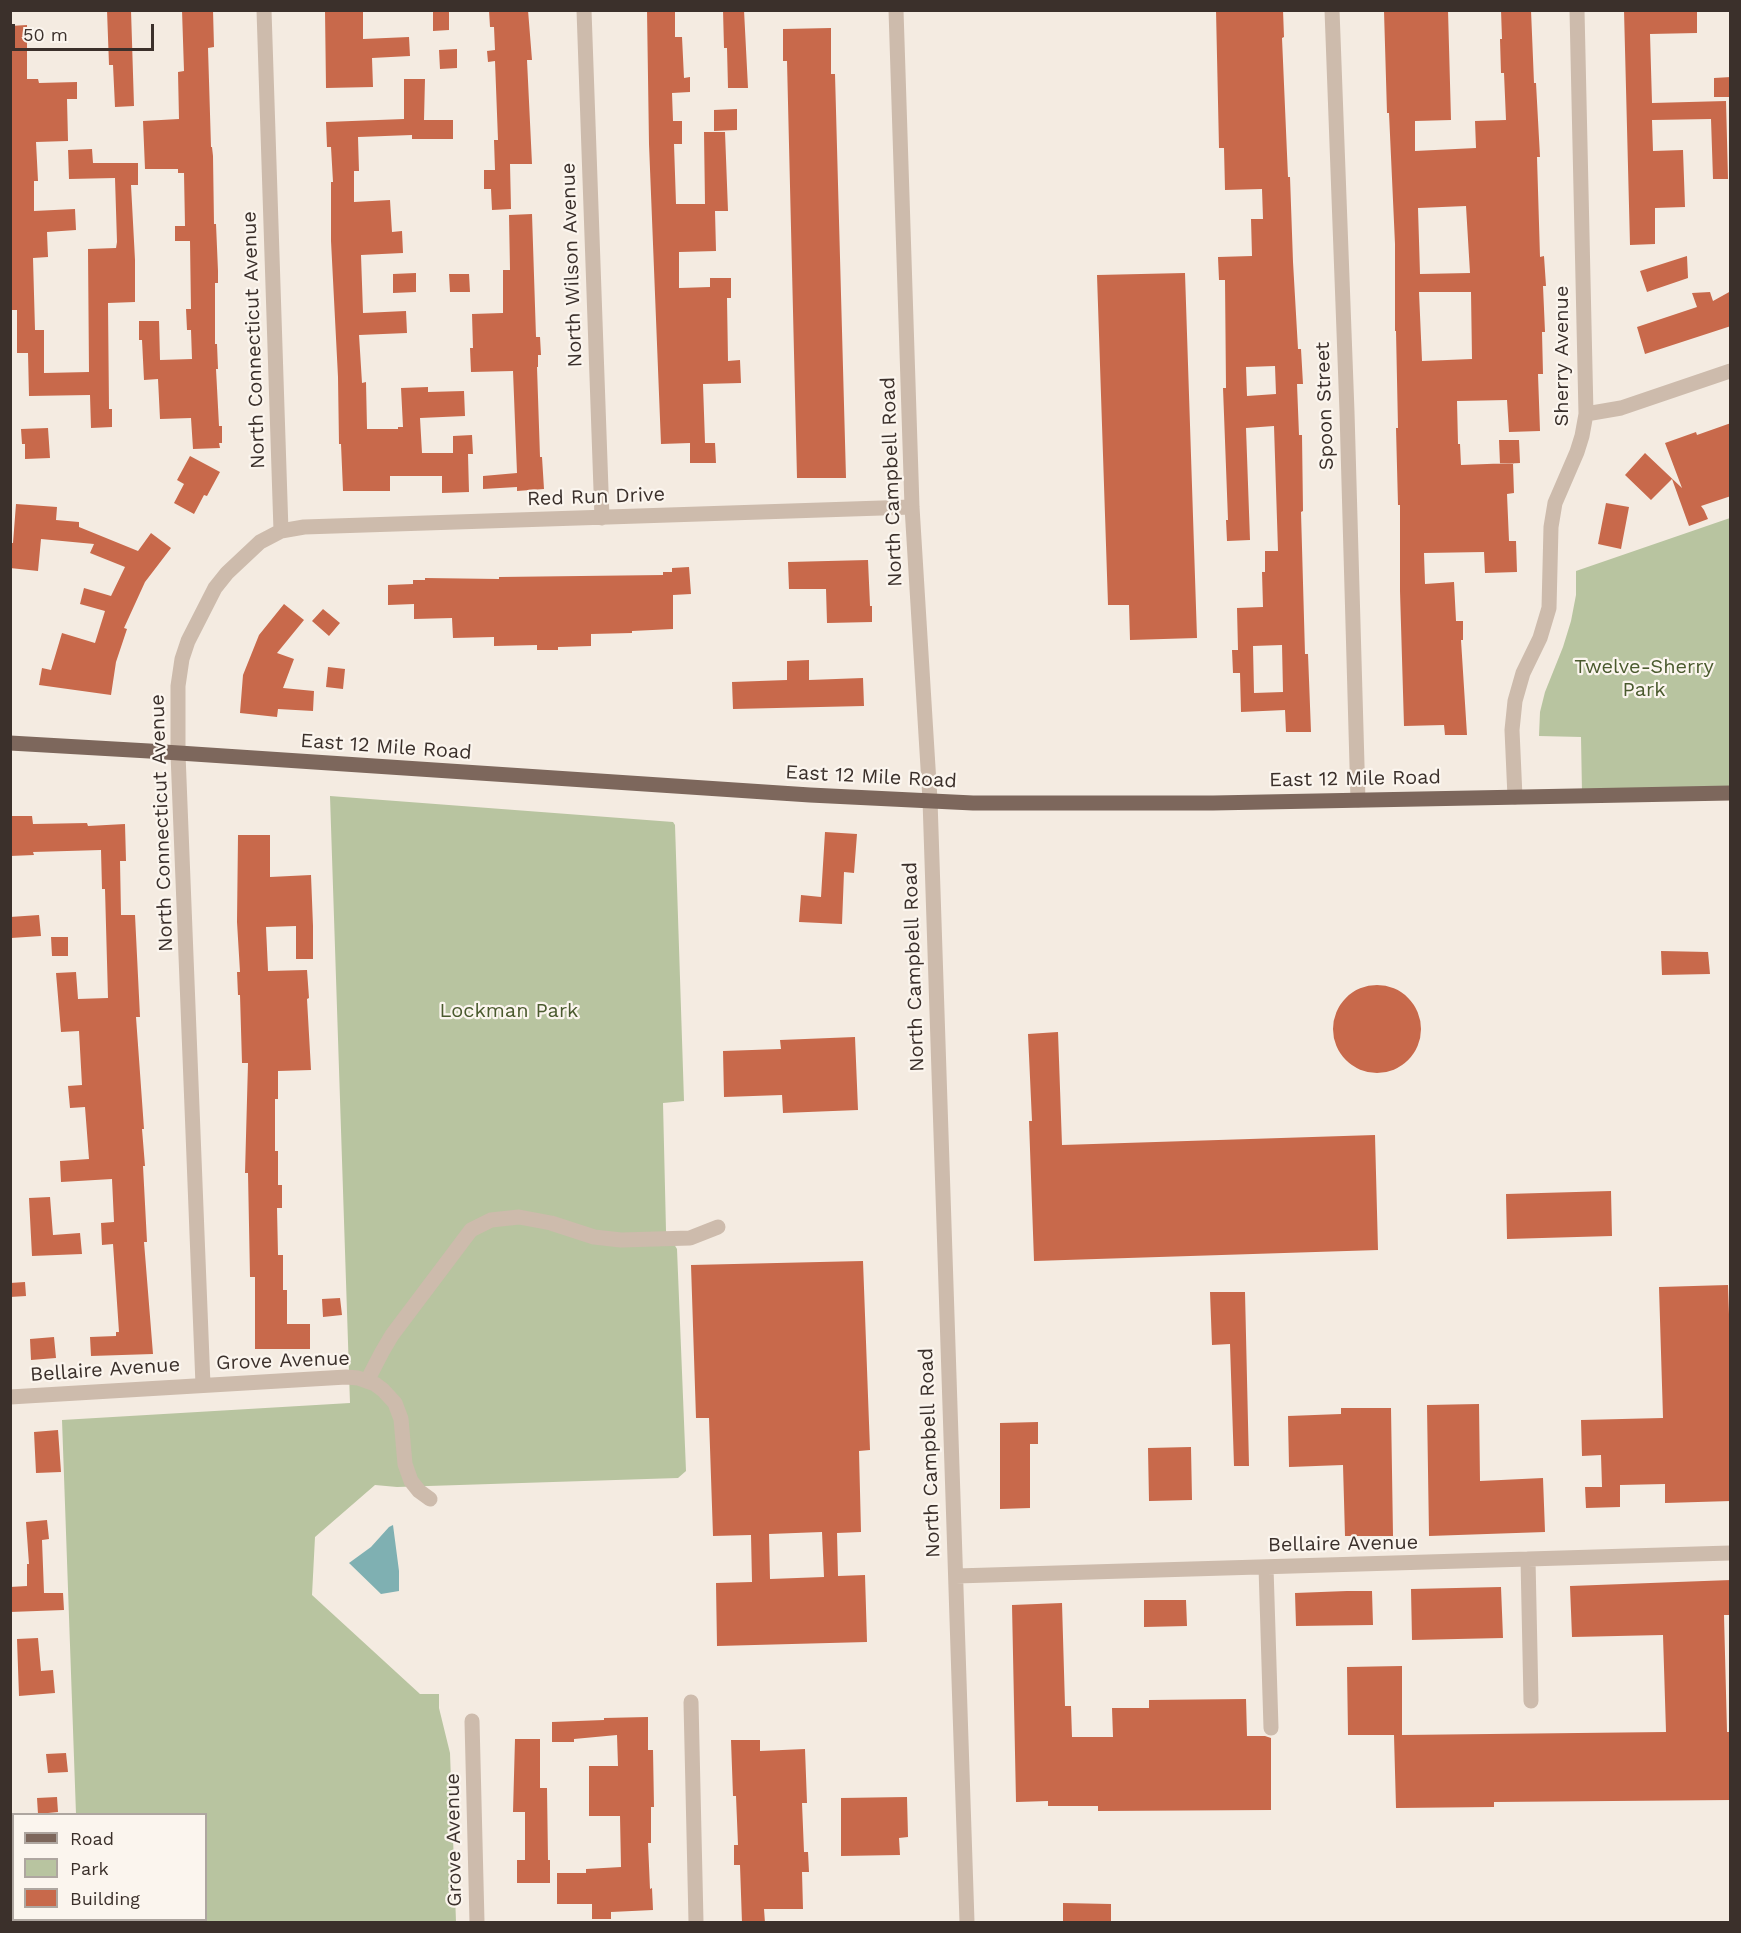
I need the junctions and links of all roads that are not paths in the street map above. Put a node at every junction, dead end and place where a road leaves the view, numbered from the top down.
1 (264, 10) edge
2 (584, 10) edge
3 (896, 10) edge
4 (1332, 10) edge
5 (1577, 10) edge
6 (1731, 371) edge
7 (1586, 414) junction
8 (912, 507) junction
9 (602, 518) junction
10 (281, 531) junction
11 (10, 743) edge
12 (178, 753) junction
13 (1731, 793) edge
14 (1515, 797) junction
15 (930, 800) junction
16 (1358, 800) junction
17 (718, 1227) dead end
18 (367, 1381) junction
19 (203, 1385) junction
20 (10, 1397) edge
21 (430, 1499) dead end
22 (1731, 1553) edge
23 (1528, 1559) junction
24 (1266, 1567) junction
25 (956, 1576) junction
26 (1531, 1701) dead end
27 (691, 1702) dead end
28 (472, 1720) dead end
29 (1270, 1728) dead end
30 (477, 1923) edge
31 (696, 1923) edge
32 (967, 1923) edge

1 - 10 street, North Connecticut Avenue
2 - 9 street, North Wilson Avenue
3 - 8 street, North Campbell Road
4 - 16 street, Spoon Street
5 - 7 street, Sherry Avenue
6 - 7 street
7 - 14 street, Sherry Avenue
8 - 9 street, Red Run Drive
8 - 15 street, North Campbell Road
9 - 10 street, Red Run Drive
10 - 12 street, North Connecticut Avenue
11 - 12 main road, East 12 Mile Road
12 - 15 main road, East 12 Mile Road
12 - 19 street, North Connecticut Avenue
13 - 14 main road, East 12 Mile Road
14 - 16 main road, East 12 Mile Road
15 - 16 main road, East 12 Mile Road
15 - 25 street, North Campbell Road
17 - 18 street
18 - 19 street, Grove Avenue
18 - 21 street, Grove Avenue
19 - 20 street, Bellaire Avenue
22 - 23 street, Bellaire Avenue
23 - 24 street, Bellaire Avenue
23 - 26 street
24 - 25 street, Bellaire Avenue
24 - 29 street
25 - 32 street, North Campbell Road
27 - 31 street
28 - 30 street, Grove Avenue

